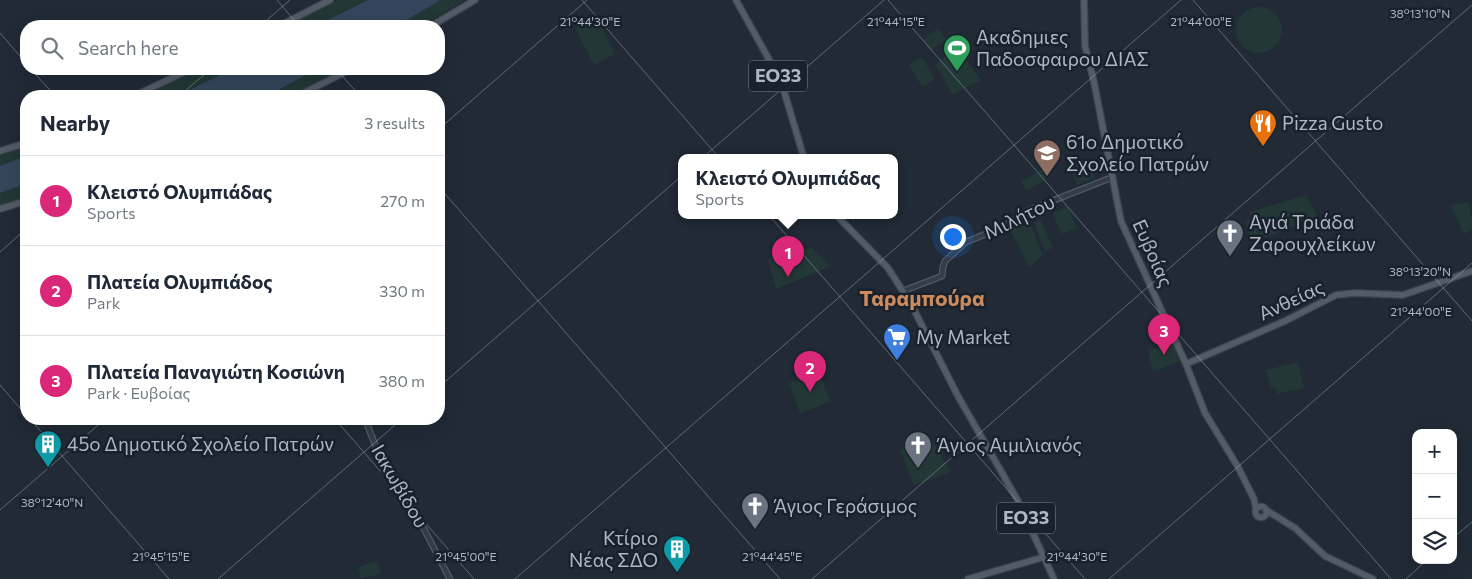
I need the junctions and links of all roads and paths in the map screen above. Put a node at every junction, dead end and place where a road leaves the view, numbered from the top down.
1 (330, 0) edge
2 (474, 0) edge
3 (736, 0) edge
4 (1084, 0) edge
5 (291, 20) edge
6 (441, 20) edge
7 (178, 75) edge
8 (340, 75) edge
9 (147, 90) edge
10 (310, 90) edge
11 (20, 145) edge
12 (0, 151) edge
13 (803, 154) edge
14 (1113, 177) junction
15 (20, 203) edge
16 (0, 209) edge
17 (840, 219) edge
18 (1472, 271) edge
19 (903, 291) junction
20 (1186, 364) junction
21 (367, 425) edge
22 (1044, 557) junction
23 (450, 579) edge
24 (968, 579) edge
25 (1054, 579) edge
26 (1373, 579) edge

1 - 5 main road
2 - 6 main road
3 - 13 main road, ΕΟ33
4 - 14 main road, Ευβοίας
7 - 9 main road
8 - 10 main road
11 - 12 main road
14 - 19 street, Μιλήτου
14 - 20 main road, Ευβοίας
15 - 16 main road
17 - 19 main road, ΕΟ33
18 - 20 main road, Ανθείας
19 - 22 main road, ΕΟ33
20 - 26 main road, Ευβοίας
21 - 23 street, Ιακωβίδου
22 - 24 main road
22 - 25 main road, ΕΟ33

